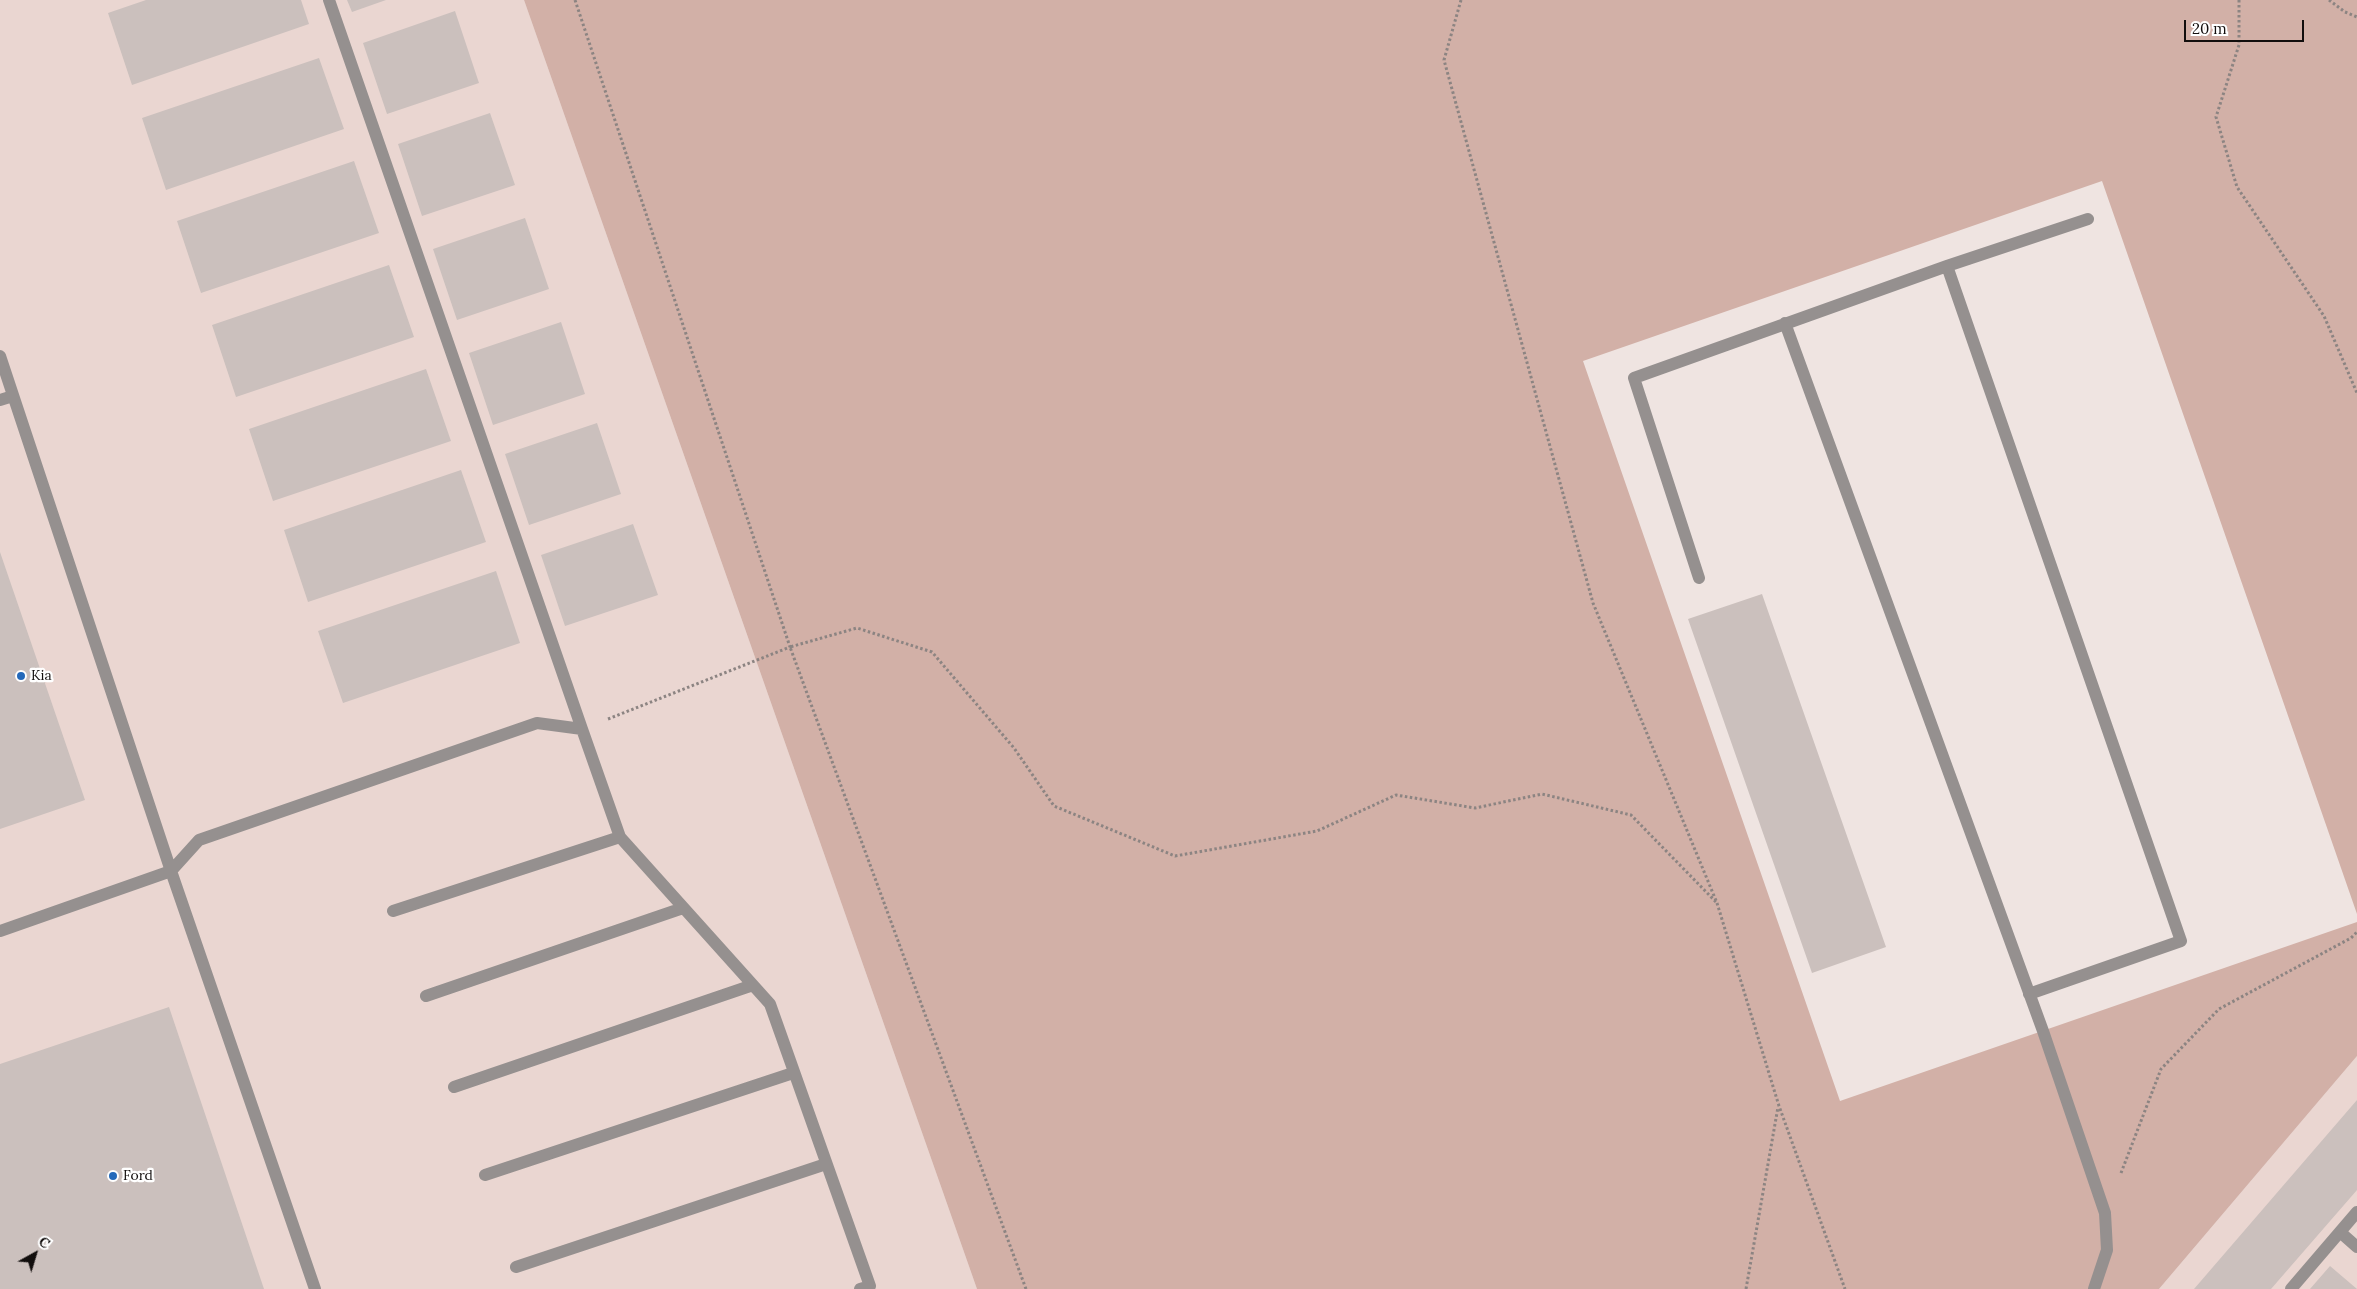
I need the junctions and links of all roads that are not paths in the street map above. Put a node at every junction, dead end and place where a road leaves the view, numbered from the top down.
1 (329, 0) edge
2 (2088, 219) dead end
3 (1947, 266) junction
4 (1785, 324) junction
5 (0, 356) edge
6 (14, 396) junction
7 (0, 400) edge
8 (1699, 578) dead end
9 (582, 729) junction
10 (620, 837) junction
11 (171, 871) junction
12 (683, 908) junction
13 (393, 911) dead end
14 (0, 931) edge
15 (753, 985) junction
16 (2028, 994) junction
17 (426, 996) dead end
18 (794, 1073) junction
19 (454, 1087) dead end
20 (826, 1164) junction
21 (486, 1175) dead end
22 (2357, 1212) edge
23 (2340, 1232) junction
24 (2357, 1247) edge
25 (516, 1267) dead end
26 (867, 1288) edge
27 (315, 1289) edge
28 (2094, 1289) edge
29 (2291, 1289) edge

1 - 9 lane
2 - 3 lane
3 - 4 lane
3 - 16 lane
4 - 8 lane
4 - 16 lane
5 - 6 lane
6 - 7 lane
6 - 11 lane
9 - 10 lane
9 - 11 lane
10 - 12 lane
10 - 13 lane
11 - 14 lane
11 - 27 lane
12 - 15 lane
12 - 17 lane
15 - 18 lane
15 - 19 lane
16 - 28 lane
18 - 20 lane
18 - 21 lane
20 - 25 lane
20 - 26 lane
22 - 23 lane
23 - 24 lane
23 - 29 lane

